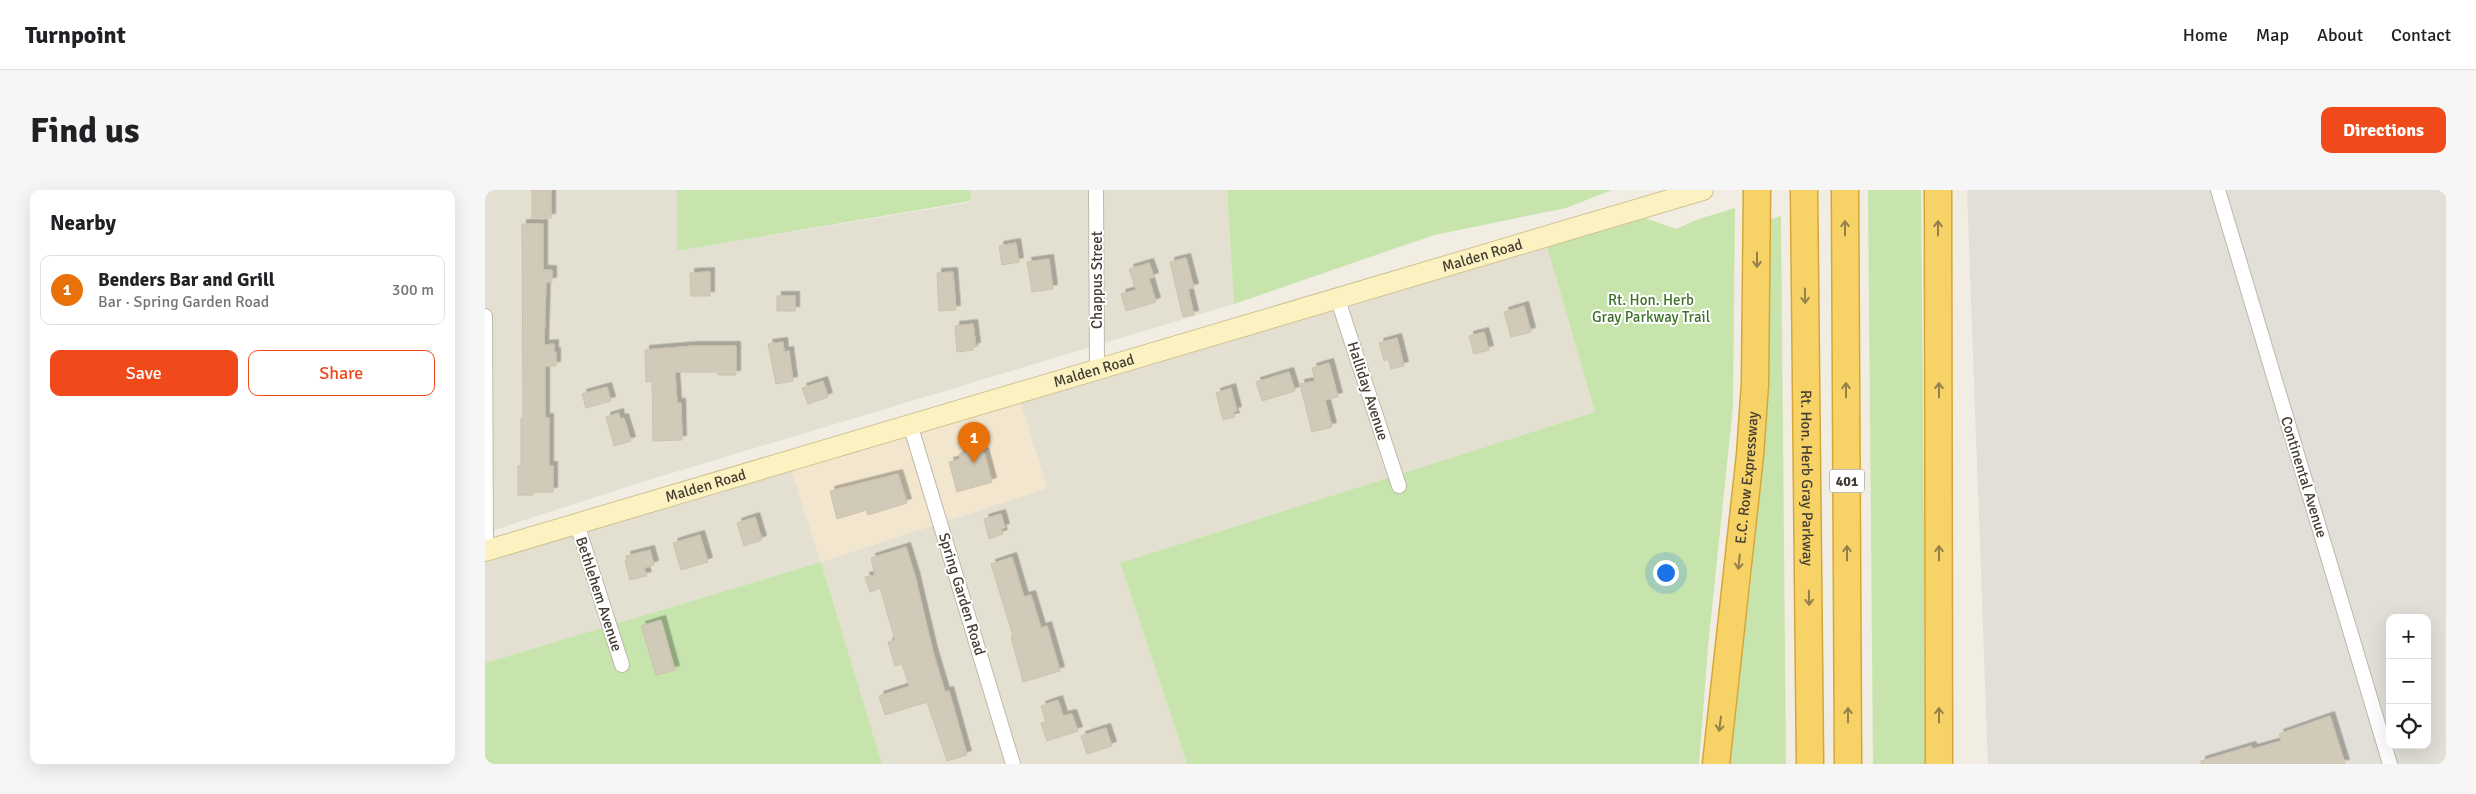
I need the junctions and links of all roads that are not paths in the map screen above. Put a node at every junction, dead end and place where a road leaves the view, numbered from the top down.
1 (1096, 190) edge
2 (1703, 190) edge
3 (1938, 190) edge
4 (2218, 190) edge
5 (1845, 194) edge
6 (1757, 201) edge
7 (1804, 201) edge
8 (1337, 297) junction
9 (485, 316) edge
10 (1097, 369) junction
11 (910, 424) junction
12 (1399, 486) dead end
13 (577, 524) junction
14 (486, 551) edge
15 (622, 665) dead end
16 (1013, 764) edge
17 (1715, 764) edge
18 (1811, 764) edge
19 (1848, 764) edge
20 (1939, 764) edge
21 (2390, 764) edge

1 - 10 street, Chappus Street
2 - 8 main road, Malden Road
20 -> 3 highway
4 - 21 street, Continental Avenue
19 -> 5 highway, 401
6 -> 17 highway, E.C. Row Expressway
7 -> 18 highway, Rt. Hon. Herb Gray Parkway / 401
8 - 10 main road, Malden Road
8 - 12 street, Halliday Avenue
9 - 14 street
10 - 11 main road, Malden Road
11 - 13 main road, Malden Road
11 - 16 street, Spring Garden Road
13 - 14 main road, Malden Road
13 - 15 street, Bethlehem Avenue

